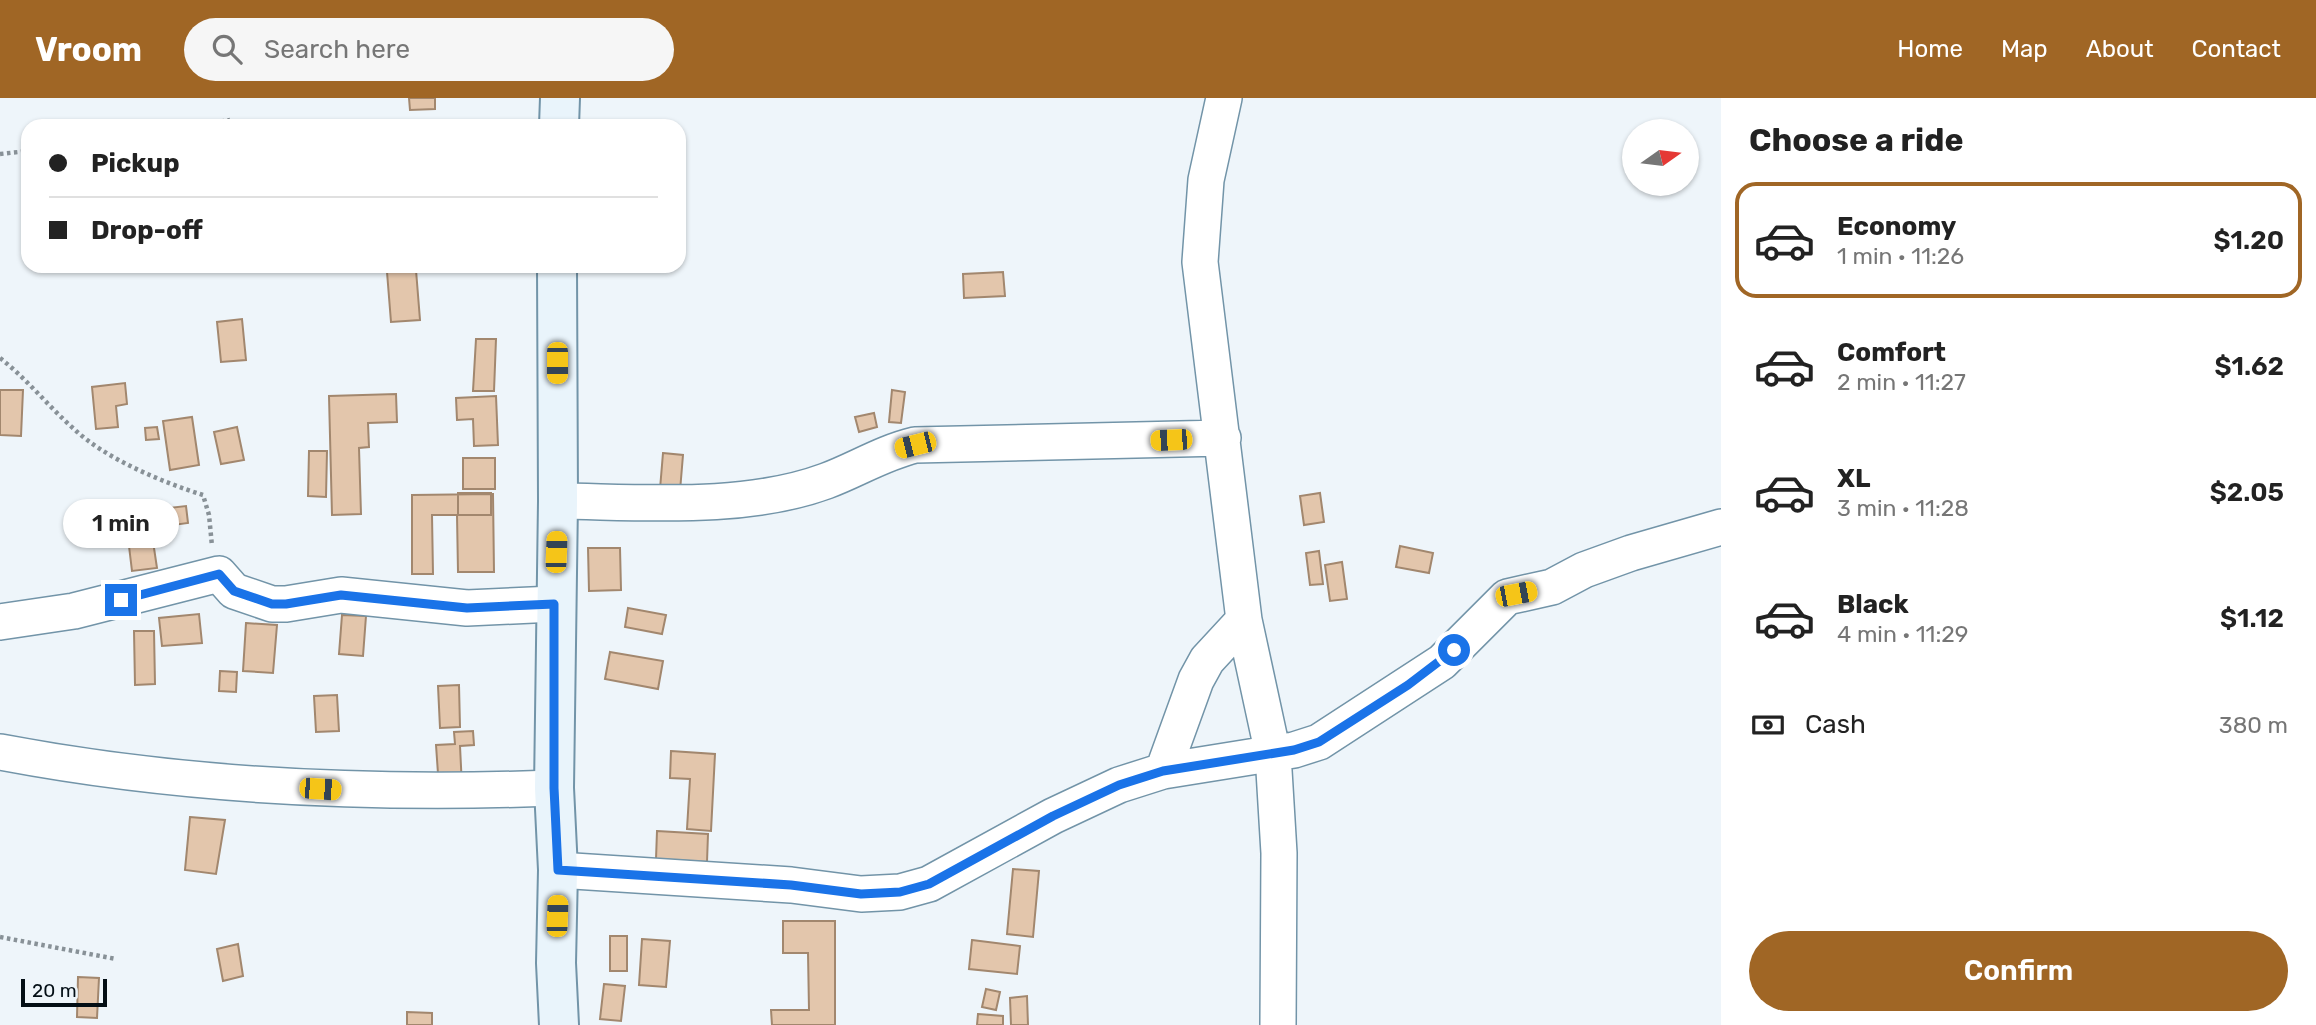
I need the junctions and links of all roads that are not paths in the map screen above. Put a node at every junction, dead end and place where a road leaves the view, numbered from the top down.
1 (560, 98) edge
2 (1224, 98) edge
3 (559, 119) edge
4 (557, 273) edge
5 (1223, 438) junction
6 (558, 500) junction
7 (1721, 527) edge
8 (554, 604) junction
9 (1244, 620) junction
10 (0, 622) edge
11 (0, 752) edge
12 (1273, 754) junction
13 (1163, 771) junction
14 (554, 788) junction
15 (558, 870) junction
16 (559, 1025) edge
17 (1278, 1025) edge

1 - 3 street
2 - 5 street
4 - 6 street
5 - 6 street
5 - 9 street
6 - 8 street
7 - 12 street
8 - 10 street
8 - 14 street
9 - 12 street
9 - 13 street
11 - 14 street
12 - 13 street
12 - 17 street
13 - 15 street
14 - 15 street
15 - 16 street

